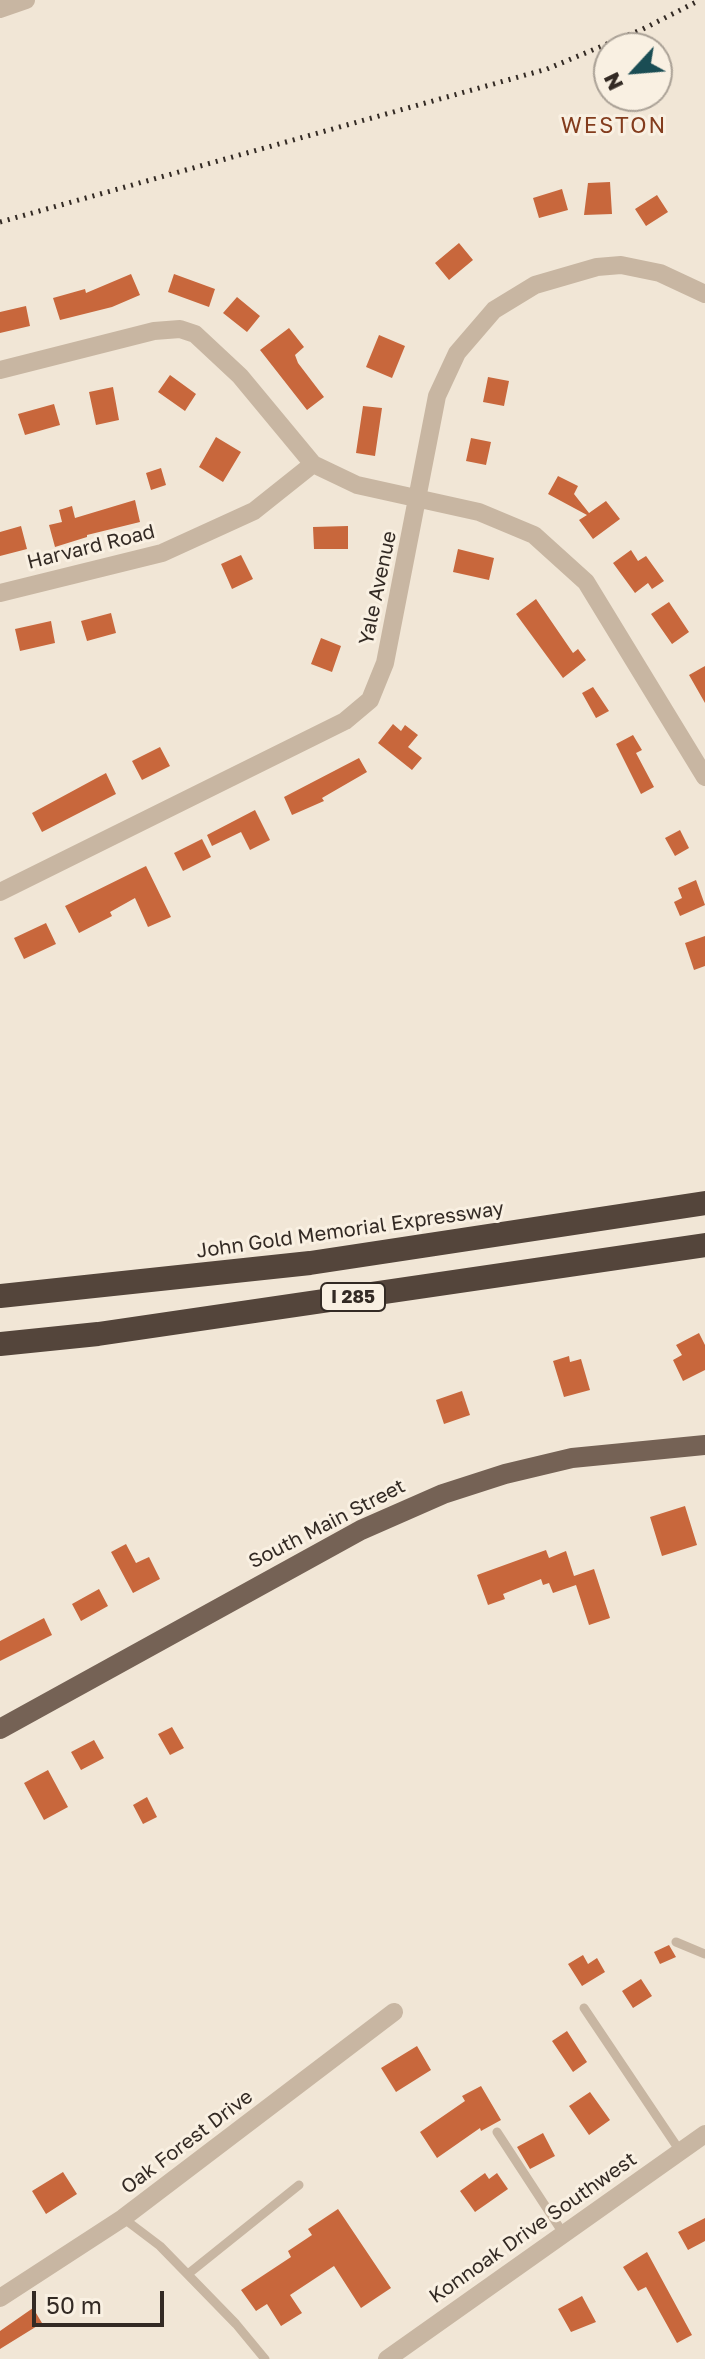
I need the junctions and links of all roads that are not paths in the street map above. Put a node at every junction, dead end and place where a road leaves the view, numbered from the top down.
1 (26, 0) edge
2 (0, 9) edge
3 (705, 294) edge
4 (0, 370) edge
5 (313, 464) junction
6 (419, 498) junction
7 (0, 593) edge
8 (705, 777) edge
9 (0, 892) edge
10 (705, 1203) edge
11 (705, 1245) edge
12 (5, 1295) edge
13 (98, 1334) junction
14 (0, 1344) edge
15 (0, 1359) edge
16 (705, 1445) edge
17 (0, 1729) edge
18 (676, 1942) dead end
19 (705, 1954) edge
20 (584, 2008) dead end
21 (394, 2012) dead end
22 (497, 2132) dead end
23 (705, 2134) edge
24 (680, 2151) junction
25 (299, 2185) dead end
26 (123, 2218) junction
27 (563, 2233) junction
28 (188, 2274) junction
29 (0, 2298) edge
30 (265, 2359) edge
31 (387, 2359) edge

1 - 2 street
3 - 6 street, Yale Avenue
4 - 5 street
5 - 6 street
5 - 7 street, Harvard Road
6 - 8 street
6 - 9 street, Yale Avenue
10 - 12 highway, John Gold Memorial Expressway / I 285
11 - 13 highway, I 285
13 - 14 highway, I 285
13 - 15 highway
16 - 17 main road, South Main Street
18 - 19 lane
20 - 24 lane
21 - 26 street, Oak Forest Drive
22 - 27 lane
23 - 24 street, Konnoak Drive Southwest
24 - 27 street, Konnoak Drive Southwest
25 - 28 lane
26 - 28 lane
26 - 29 street, Oak Forest Drive
27 - 31 street, Konnoak Drive Southwest
28 - 30 lane

